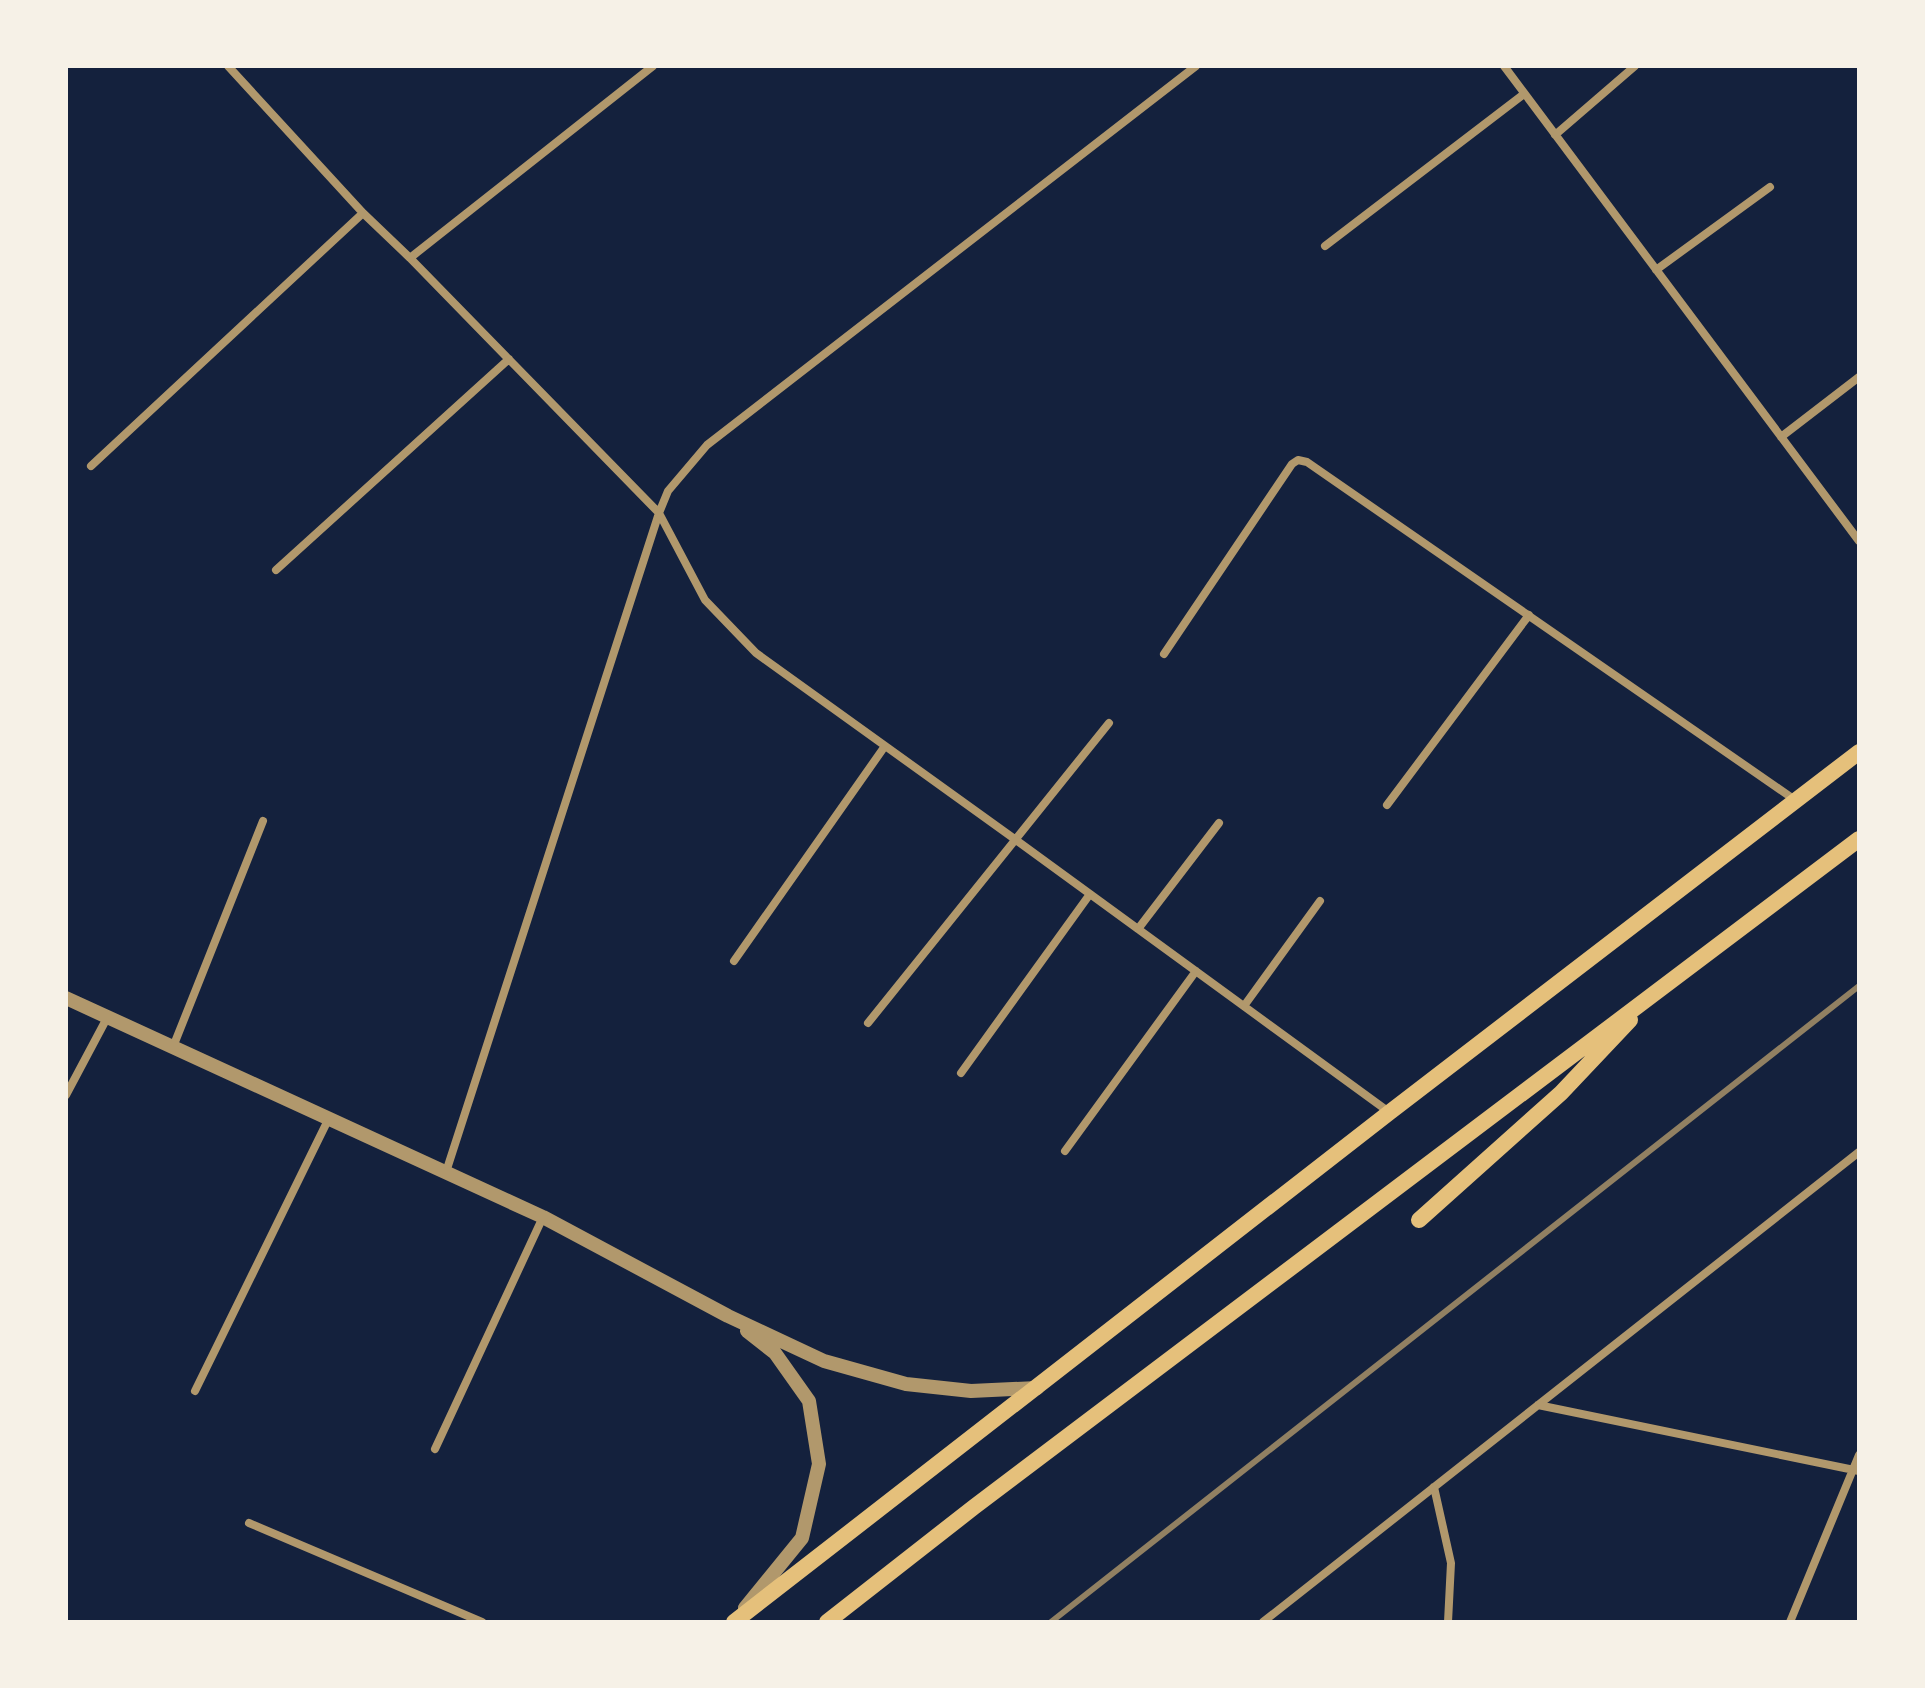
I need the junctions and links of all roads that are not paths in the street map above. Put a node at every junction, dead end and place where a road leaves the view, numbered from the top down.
1 (228, 66) edge
2 (653, 66) edge
3 (1196, 66) edge
4 (1504, 66) edge
5 (1635, 66) edge
6 (1524, 94) junction
7 (1555, 135) junction
8 (1770, 187) dead end
9 (363, 213) junction
10 (1325, 246) dead end
11 (410, 258) junction
12 (1656, 270) junction
13 (509, 359) junction
14 (1859, 377) edge
15 (1781, 437) junction
16 (91, 466) dead end
17 (659, 513) junction
18 (1859, 541) edge
19 (276, 570) dead end
20 (1529, 615) junction
21 (1164, 654) dead end
22 (1109, 723) dead end
23 (885, 746) junction
24 (1859, 752) edge
25 (1795, 800) junction
26 (1387, 805) dead end
27 (263, 821) dead end
28 (1219, 823) dead end
29 (1859, 839) edge
30 (1016, 840) junction
31 (1090, 894) junction
32 (1320, 901) dead end
33 (1138, 929) junction
34 (734, 961) dead end
35 (1196, 971) junction
36 (1665, 984) junction
37 (66, 998) edge
38 (1244, 1006) junction
39 (108, 1016) junction
40 (868, 1023) dead end
41 (173, 1047) junction
42 (961, 1073) dead end
43 (66, 1095) edge
44 (1390, 1112) junction
45 (329, 1118) junction
46 (1065, 1151) dead end
47 (1859, 1152) edge
48 (446, 1172) junction
49 (543, 1217) junction
50 (1419, 1220) dead end
51 (728, 1316) junction
52 (1037, 1388) junction
53 (195, 1391) dead end
54 (1538, 1405) junction
55 (435, 1449) dead end
56 (1859, 1455) edge
57 (1856, 1471) edge
58 (1434, 1487) junction
59 (249, 1523) dead end
60 (482, 1622) edge
61 (733, 1622) edge
62 (827, 1622) edge
63 (1263, 1622) edge
64 (1448, 1622) edge
65 (1790, 1622) edge

1 - 9 street
2 - 11 street
3 - 17 street
4 - 6 street
5 - 7 street
6 - 7 street
6 - 10 street
7 - 12 street
8 - 12 street
9 - 11 street
9 - 16 street
11 - 13 street
12 - 15 street
13 - 17 street
13 - 19 street
14 - 15 street
15 - 18 street
17 - 23 street
17 - 48 street
20 - 21 street
20 - 25 street
20 - 26 street
22 - 30 street
23 - 30 street
23 - 34 street
24 - 25 main road
25 - 44 main road
27 - 41 street
28 - 33 street
29 - 36 main road
30 - 31 street
30 - 40 street
31 - 33 street
31 - 42 street
32 - 38 street
33 - 35 street
35 - 38 street
35 - 46 street
36 - 50 main road
36 - 62 main road
37 - 39 street
38 - 44 street
39 - 41 street
39 - 43 street
41 - 45 street
44 - 52 main road
45 - 48 street
45 - 53 street
47 - 54 street
48 - 49 street
49 - 51 street
49 - 55 street
51 - 52 street
51 - 61 street
52 - 61 main road
54 - 57 street
54 - 58 street
56 - 57 street
57 - 65 street
58 - 63 street
58 - 64 street
59 - 60 street

